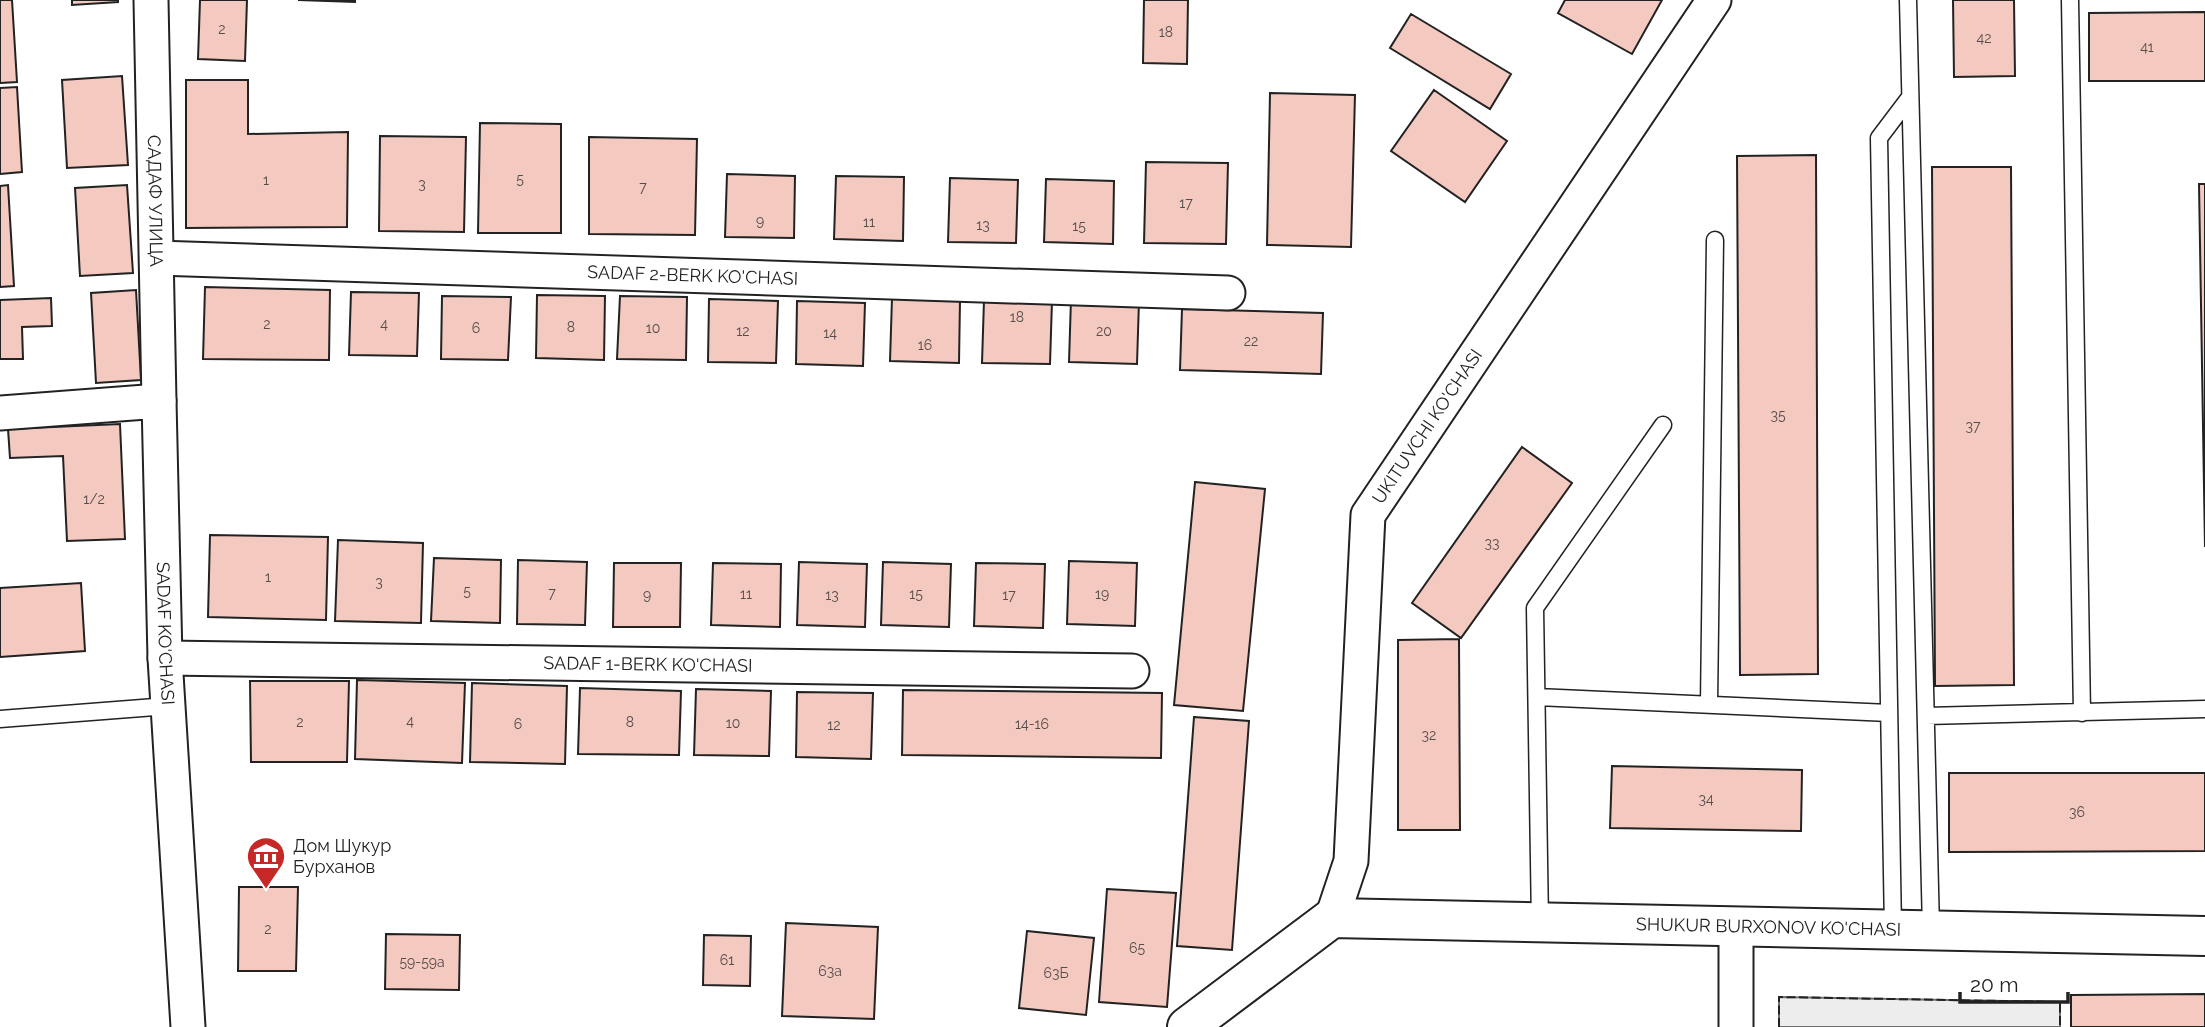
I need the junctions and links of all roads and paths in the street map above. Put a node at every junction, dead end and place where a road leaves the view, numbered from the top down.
1 (151, 0) edge
2 (1714, 0) edge
3 (1908, 0) edge
4 (2070, 0) edge
5 (1910, 97) junction
6 (1715, 240) dead end
7 (157, 258) junction
8 (1228, 293) dead end
9 (159, 401) junction
10 (0, 413) edge
11 (1663, 425) dead end
12 (165, 658) junction
13 (1132, 671) dead end
14 (1537, 697) junction
15 (1709, 704) junction
16 (168, 706) junction
17 (2205, 709) edge
18 (1889, 713) junction
19 (2082, 713) junction
20 (1926, 716) junction
21 (0, 719) edge
22 (1332, 918) junction
23 (1540, 923) junction
24 (1736, 926) junction
25 (1894, 929) junction
26 (1931, 929) junction
27 (2205, 936) edge
28 (188, 1027) edge
29 (1187, 1027) edge
30 (1737, 1027) edge

1 - 7 street, САДАФ УЛИЦА
2 - 22 street, UKITUVCHI KO'CHASI
3 - 5 lane
4 - 19 lane
5 - 18 lane
5 - 20 lane
6 - 15 lane
7 - 8 street, SADAF 2-BERK KO'CHASI
7 - 9 street, САДАФ УЛИЦА
9 - 10 street
9 - 12 street, SADAF KO'CHASI
11 - 14 lane
12 - 13 street, SADAF 1-BERK KO'CHASI
12 - 16 street, SADAF KO'CHASI
14 - 15 lane
14 - 23 lane
15 - 18 lane
16 - 21 lane
16 - 28 street, SADAF KO'CHASI
17 - 19 lane
18 - 25 lane
19 - 20 lane
20 - 26 lane
22 - 23 street, SHUKUR BURXONOV KO'CHASI
22 - 29 street
23 - 24 street, SHUKUR BURXONOV KO'CHASI
24 - 25 street, SHUKUR BURXONOV KO'CHASI
24 - 30 street
25 - 26 street, SHUKUR BURXONOV KO'CHASI
26 - 27 street, SHUKUR BURXONOV KO'CHASI

